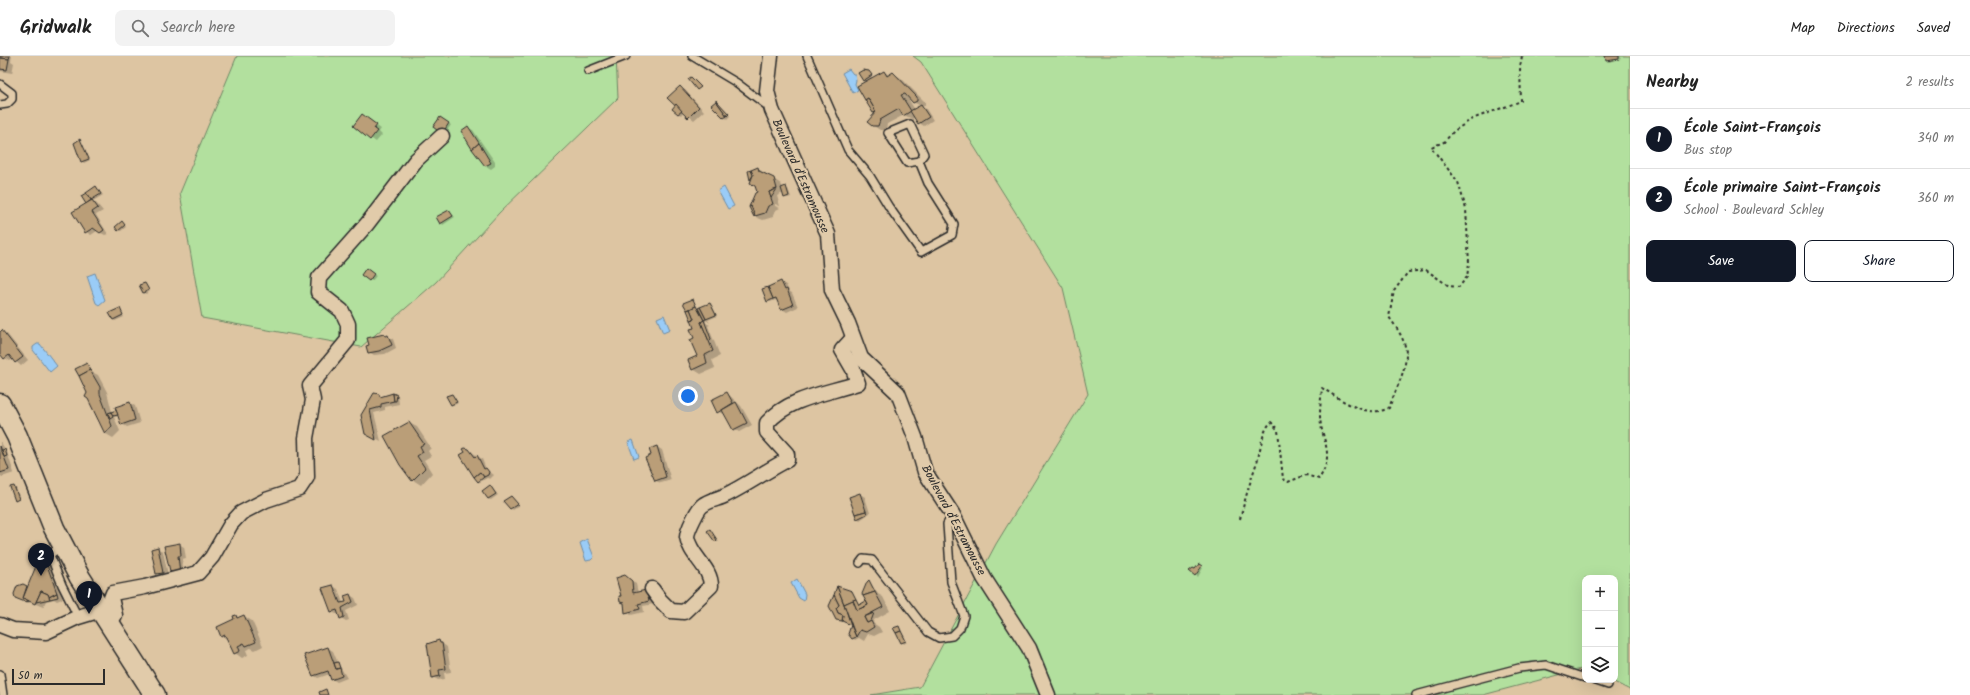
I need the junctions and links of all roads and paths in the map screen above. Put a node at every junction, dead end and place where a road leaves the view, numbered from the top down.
1 (626, 56) edge
2 (692, 56) edge
3 (771, 56) edge
4 (807, 56) edge
5 (1522, 56) edge
6 (588, 71) dead end
7 (0, 84) edge
8 (0, 105) edge
9 (772, 110) junction
10 (442, 136) dead end
11 (919, 161) junction
12 (853, 338) junction
13 (0, 404) edge
14 (953, 515) junction
15 (1240, 519) dead end
16 (63, 545) junction
17 (860, 563) dead end
18 (652, 589) dead end
19 (106, 616) junction
20 (78, 617) junction
21 (0, 625) edge
22 (0, 674) edge
23 (1582, 677) edge
24 (1602, 683) edge
25 (1608, 685) dead end
26 (3, 695) edge
27 (155, 695) edge
28 (1048, 695) edge
29 (1416, 695) edge

1 - 6 lane
2 - 9 lane
3 - 9 street, Boulevard d'Estramousse
4 - 11 lane
5 - 15 path
7 - 8 lane
9 - 12 street, Boulevard d'Estramousse
10 - 19 street
11 - 11 lane
12 - 14 street, Boulevard d'Estramousse
12 - 18 street
13 - 16 main road
14 - 17 lane
14 - 28 street, Boulevard d'Estramousse
16 - 19 main road
16 - 20 lane
19 - 20 street
19 - 27 main road
20 - 21 street
22 - 26 lane
23 - 29 lane
24 - 25 lane

